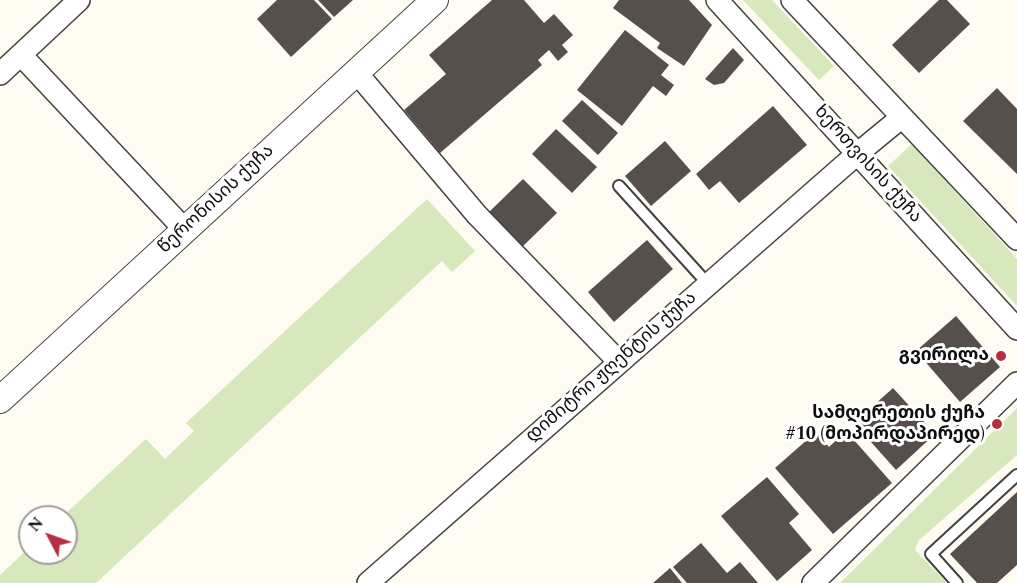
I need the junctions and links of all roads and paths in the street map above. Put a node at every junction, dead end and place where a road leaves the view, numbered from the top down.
1 (80, 0) edge
2 (435, 0) edge
3 (717, 0) edge
4 (792, 0) edge
5 (21, 55) junction
6 (356, 72) junction
7 (0, 74) edge
8 (902, 117) junction
9 (857, 154) junction
10 (620, 186) dead end
11 (185, 230) junction
12 (1017, 239) edge
13 (708, 284) junction
14 (1017, 329) edge
15 (619, 362) junction
16 (1017, 383) edge
17 (0, 400) edge
18 (1017, 475) edge
19 (368, 583) edge
20 (813, 583) edge
21 (957, 583) edge

1 - 5 street
2 - 6 street, წერონისის ქუჩა
3 - 9 street, ხერთვისის ქუჩა
4 - 8 street
5 - 7 street
5 - 11 street
6 - 11 street, წერონისის ქუჩა
6 - 15 street
8 - 9 street, დიმიტრი ჟღენტის ქუჩა
8 - 12 street
9 - 13 street, დიმიტრი ჟღენტის ქუჩა
9 - 14 street, ხერთვისის ქუჩა
10 - 13 lane
11 - 17 street, წერონისის ქუჩა
13 - 15 street, დიმიტრი ჟღენტის ქუჩა
15 - 19 street, დიმიტრი ჟღენტის ქუჩა
16 - 20 street
18 - 21 lane

